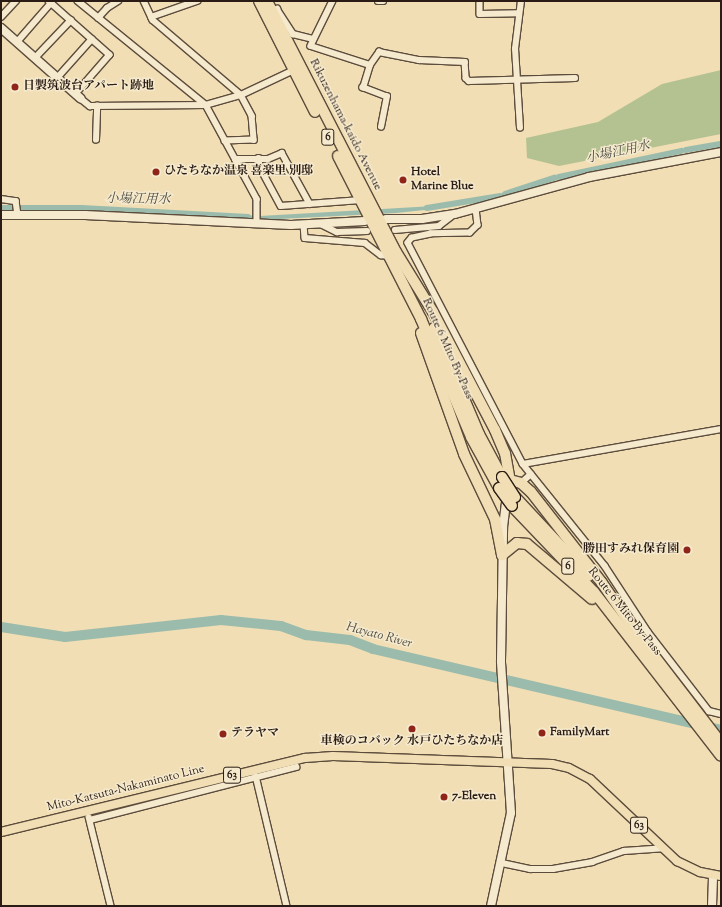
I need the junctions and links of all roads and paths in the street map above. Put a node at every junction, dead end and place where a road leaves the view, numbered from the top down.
1 (16, 1) edge
2 (78, 1) edge
3 (118, 1) edge
4 (144, 1) edge
5 (197, 1) edge
6 (259, 1) edge
7 (267, 1) edge
8 (333, 1) edge
9 (378, 1) edge
10 (383, 1) edge
11 (480, 1) edge
12 (520, 1) edge
13 (50, 2) edge
14 (272, 12) junction
15 (519, 12) junction
16 (1, 17) edge
17 (151, 17) junction
18 (98, 18) junction
19 (71, 20) junction
20 (1, 28) edge
21 (92, 39) junction
22 (313, 39) junction
23 (17, 42) junction
24 (35, 58) junction
25 (370, 65) junction
26 (296, 69) junction
27 (57, 78) junction
28 (575, 78) dead end
29 (517, 80) junction
30 (241, 95) junction
31 (78, 96) junction
32 (206, 105) junction
33 (97, 106) junction
34 (381, 127) dead end
35 (520, 128) dead end
36 (96, 140) dead end
37 (225, 141) junction
38 (721, 152) edge
39 (259, 158) junction
40 (235, 159) junction
41 (1, 199) edge
42 (361, 200) junction
43 (310, 204) junction
44 (476, 209) junction
45 (18, 214) junction
46 (454, 214) junction
47 (1, 215) edge
48 (386, 219) dead end
49 (365, 221) dead end
50 (319, 223) junction
51 (257, 224) junction
52 (304, 224) junction
53 (395, 230) dead end
54 (367, 231) dead end
55 (389, 256) junction
56 (400, 260) junction
57 (398, 273) junction
58 (721, 429) edge
59 (510, 451) junction
60 (523, 464) junction
61 (531, 474) junction
62 (506, 478) junction
63 (521, 483) junction
64 (514, 502) junction
65 (502, 555) junction
66 (622, 628) junction
67 (633, 628) junction
68 (721, 714) edge
69 (717, 744) edge
70 (721, 756) edge
71 (508, 763) junction
72 (296, 767) dead end
73 (256, 774) junction
74 (88, 810) junction
75 (90, 820) junction
76 (1, 832) edge
77 (663, 848) junction
78 (502, 863) junction
79 (717, 876) edge
80 (111, 906) edge
81 (287, 906) edge
82 (492, 906) edge
83 (712, 906) edge

1 - 16 street
2 - 18 street
3 - 18 street
4 - 17 street
5 - 17 street
6 - 26 highway, Rikuzenhama-kaido Avenue / 6
7 - 14 highway, Rikuzenhama-kaido Avenue / 6
8 - 22 street
9 - 10 street
11 - 15 street
12 - 15 street
13 - 19 street
13 - 23 street
14 - 22 street
14 - 26 highway, Rikuzenhama-kaido Avenue / 6
15 - 29 street
17 - 30 street
18 - 32 street
19 - 21 street
19 - 24 street
20 - 23 street
21 - 27 street
21 - 31 street
22 - 25 street
23 - 24 street
24 - 27 street
25 - 29 street
25 - 34 street
26 - 30 street
26 - 42 highway, Rikuzenhama-kaido Avenue / 6
26 - 56 highway, Rikuzenhama-kaido Avenue / 6
27 - 31 street
28 - 29 street
29 - 35 street
30 - 32 street
30 - 37 street
31 - 33 street
32 - 33 street
32 - 37 street
33 - 36 street
37 - 40 street
38 - 44 street
39 - 40 street
39 - 43 street
39 - 43 street
40 - 51 street
41 - 45 street
42 - 43 street
42 - 55 highway, Rikuzenhama-kaido Avenue / 6
44 - 46 street
44 - 59 street
45 - 47 street
45 - 51 street
46 - 48 street
46 - 53 street
49 - 50 street
50 - 52 street
50 - 54 street
51 - 52 street
52 - 55 street
55 - 57 highway, Rikuzenhama-kaido Avenue / 6
56 - 59 highway
56 - 62 highway, Route 6 Mito By-Pass / 6
57 - 64 highway, Route 6 Mito By-Pass / 6, bridge
57 - 65 highway
58 - 60 street
59 - 60 street
59 - 62 highway
60 - 61 street
61 - 63 street
61 - 68 street
62 - 63 highway
62 - 64 highway, Route 6 Mito By-Pass / 6, bridge
62 - 65 street
63 - 67 highway
64 - 66 highway, Route 6 Mito By-Pass / 6
64 - 67 highway, Route 6 Mito By-Pass / 6
65 - 66 highway
65 - 71 street
66 - 69 highway, Route 6 Mito By-Pass / 6
67 - 69 highway, Route 6 Mito By-Pass / 6
69 - 70 highway, Route 6 Mito By-Pass / 6
71 - 73 main road, Mito-Katsuta-Nakaminato Line / 63
71 - 77 main road, Mito-Katsuta-Nakaminato Line / 63
71 - 78 street
72 - 73 street
73 - 74 main road, Mito-Katsuta-Nakaminato Line / 63
73 - 75 street
73 - 81 street
74 - 75 street
74 - 76 main road, Mito-Katsuta-Nakaminato Line / 63
75 - 80 street
77 - 78 street
77 - 79 main road, Mito-Katsuta-Nakaminato Line / 63
78 - 82 street
79 - 83 street

